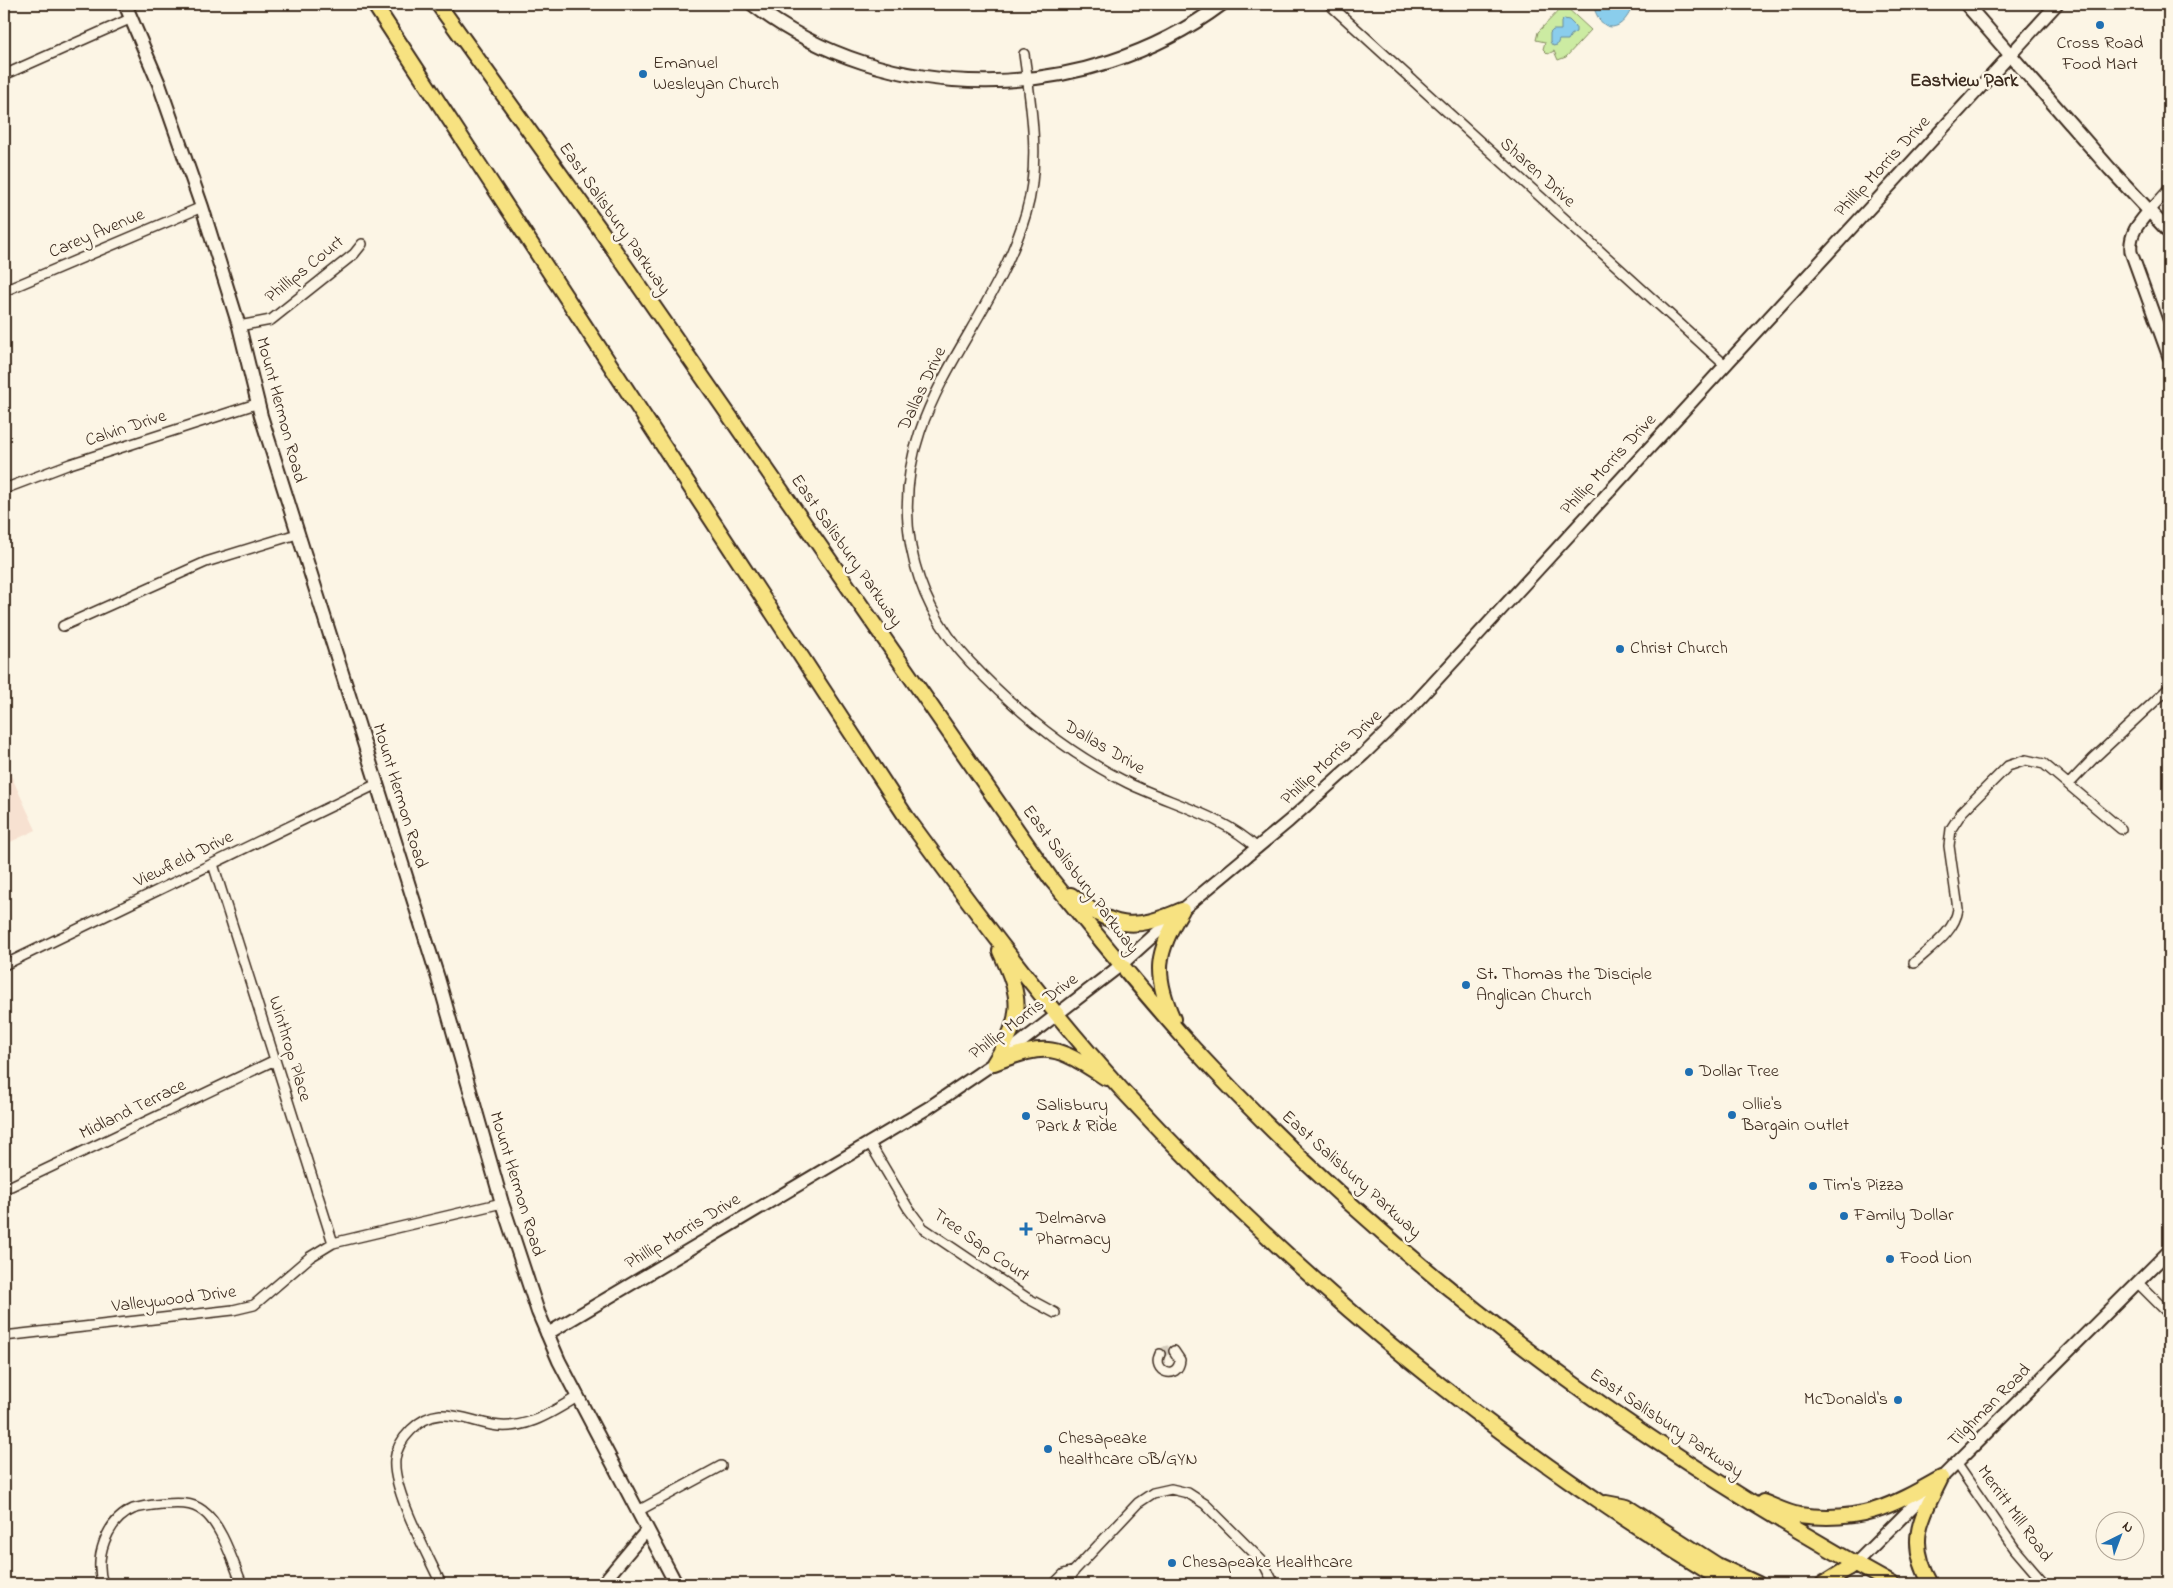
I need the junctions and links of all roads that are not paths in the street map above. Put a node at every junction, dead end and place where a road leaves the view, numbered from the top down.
1 (125, 4) edge
2 (374, 4) edge
3 (438, 4) edge
4 (752, 4) edge
5 (1222, 4) edge
6 (1329, 4) edge
7 (1966, 4) edge
8 (2057, 4) edge
9 (132, 18) junction
10 (1024, 54) dead end
11 (2010, 54) junction
12 (4, 74) edge
13 (1027, 79) junction
14 (2169, 189) edge
15 (202, 207) junction
16 (2149, 211) junction
17 (2169, 232) edge
18 (362, 244) dead end
19 (4, 291) edge
20 (239, 326) junction
21 (2169, 357) edge
22 (1725, 365) junction
23 (259, 403) junction
24 (4, 489) edge
25 (297, 534) junction
26 (63, 626) dead end
27 (2169, 688) edge
28 (377, 784) junction
29 (2069, 784) junction
30 (2121, 829) dead end
31 (1257, 848) junction
32 (213, 864) junction
33 (1051, 879) junction
34 (1182, 910) junction
35 (991, 933) junction
36 (1914, 963) dead end
37 (1121, 965) junction
38 (4, 966) edge
39 (1058, 1015) junction
40 (1178, 1031) junction
41 (275, 1060) junction
42 (994, 1063) junction
43 (1120, 1088) junction
44 (869, 1142) junction
45 (4, 1187) edge
46 (502, 1203) junction
47 (333, 1244) junction
48 (2169, 1251) edge
49 (2138, 1283) junction
50 (1055, 1313) dead end
51 (2169, 1314) edge
52 (547, 1334) junction
53 (4, 1336) edge
54 (1174, 1351) dead end
55 (1160, 1354) dead end
56 (577, 1397) junction
57 (1956, 1463) junction
58 (722, 1466) dead end
59 (1941, 1478) junction
60 (1733, 1492) junction
61 (1598, 1501) junction
62 (638, 1511) junction
63 (647, 1530) junction
64 (1679, 1554) junction
65 (1855, 1564) junction
66 (1074, 1570) junction
67 (103, 1584) edge
68 (242, 1584) edge
69 (441, 1584) edge
70 (602, 1584) edge
71 (676, 1584) edge
72 (1054, 1584) edge
73 (1067, 1584) edge
74 (1274, 1584) edge
75 (1712, 1584) edge
76 (1728, 1584) edge
77 (1758, 1584) edge
78 (1823, 1584) edge
79 (1834, 1584) edge
80 (1892, 1584) edge
81 (1931, 1584) edge
82 (2045, 1584) edge

1 - 9 main road, Mount Hermon Road
2 - 35 main road
3 - 33 main road, East Salisbury Parkway
4 - 13 main road
5 - 13 main road
6 - 22 street, Sharen Drive
7 - 11 main road
8 - 11 street, Phillip Morris Drive
9 - 12 street
9 - 15 main road, Mount Hermon Road
10 - 13 street, Dallas Drive
11 - 16 main road
11 - 22 street, Phillip Morris Drive
13 - 31 street, Dallas Drive
14 - 16 street
15 - 19 street, Carey Avenue
15 - 20 main road, Mount Hermon Road
16 - 17 main road
16 - 21 street
18 - 20 street, Phillips Court
20 - 23 main road, Mount Hermon Road
22 - 31 street, Phillip Morris Drive
23 - 24 street, Calvin Drive
23 - 25 main road, Mount Hermon Road
25 - 26 street
25 - 28 main road, Mount Hermon Road
27 - 29 street
28 - 32 street, Viewfield Drive
28 - 46 main road, Mount Hermon Road
29 - 30 street
29 - 36 street
31 - 34 street, Phillip Morris Drive
32 - 38 street, Viewfield Drive
32 - 41 street, Winthrop Place
33 - 34 main road
33 - 37 main road, East Salisbury Parkway
34 - 37 street, Phillip Morris Drive
34 - 40 main road
35 - 39 main road
35 - 42 main road
37 - 39 street, Phillip Morris Drive
37 - 40 main road, East Salisbury Parkway
39 - 42 street, Phillip Morris Drive
39 - 43 main road
40 - 60 main road, East Salisbury Parkway
41 - 45 street, Midland Terrace
41 - 47 street, Winthrop Place
42 - 43 main road
42 - 44 street, Phillip Morris Drive
43 - 61 main road
44 - 50 street, Tree Sap Court
44 - 52 street, Phillip Morris Drive
46 - 47 street, Valleywood Drive
46 - 52 main road, Mount Hermon Road
47 - 53 street, Valleywood Drive
48 - 49 street, Tilghman Road
49 - 51 street
49 - 57 street, Tilghman Road
52 - 56 main road, Mount Hermon Road
54 - 55 street
56 - 62 main road, Mount Hermon Road
56 - 69 street
57 - 59 street, Tilghman Road
57 - 82 street, Merritt Mill Road
58 - 62 street
59 - 60 main road
59 - 65 street, Tilghman Road
59 - 81 main road
60 - 65 main road, East Salisbury Parkway
61 - 64 main road
61 - 77 main road
62 - 63 main road, Mount Hermon Road
63 - 70 street
63 - 71 main road, Mount Hermon Road
64 - 75 main road
64 - 76 main road
65 - 78 main road
65 - 79 street, Tilghman Road
65 - 80 main road, East Salisbury Parkway
66 - 72 street
66 - 73 street
66 - 74 street
67 - 68 street

